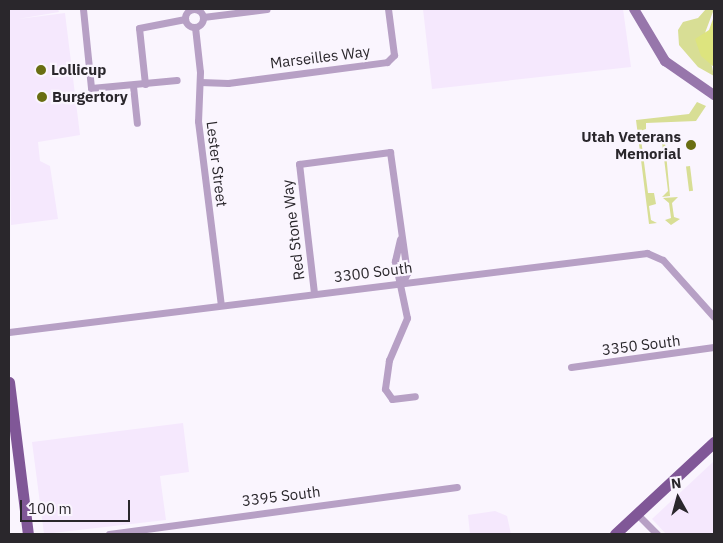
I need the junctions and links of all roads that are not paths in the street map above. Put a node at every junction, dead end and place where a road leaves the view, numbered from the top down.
1 (83, 9) edge
2 (193, 9) edge
3 (267, 9) edge
4 (388, 9) edge
5 (634, 9) edge
6 (203, 17) junction
7 (185, 19) junction
8 (195, 27) junction
9 (177, 80) dead end
10 (200, 82) junction
11 (145, 84) junction
12 (133, 86) junction
13 (714, 95) edge
14 (137, 123) dead end
15 (403, 282) junction
16 (314, 294) junction
17 (221, 305) junction
18 (714, 317) edge
19 (9, 332) edge
20 (714, 347) edge
21 (571, 367) dead end
22 (9, 382) edge
23 (415, 396) dead end
24 (714, 442) edge
25 (457, 488) dead end
26 (636, 513) junction
27 (28, 534) edge
28 (109, 534) edge
29 (615, 534) edge
30 (657, 534) edge

1 - 12 street
2 - 6 street
2 - 7 street
3 - 6 street
4 - 10 street, Marseilles Way
5 - 13 street
6 - 8 street
7 - 8 street
7 - 11 street
8 - 10 street, Lester Street
9 - 11 street
10 - 17 street, Lester Street
11 - 12 street
12 - 14 street
15 - 16 street, 3300 South
15 - 16 street, Red Stone Way
15 - 18 street, 3300 South
15 - 23 street
16 - 17 street, 3300 South
17 - 19 street, 3300 South
20 - 21 street, 3350 South
22 - 27 main road
24 - 26 main road
25 - 28 street, 3395 South
26 - 29 main road
26 - 30 street

